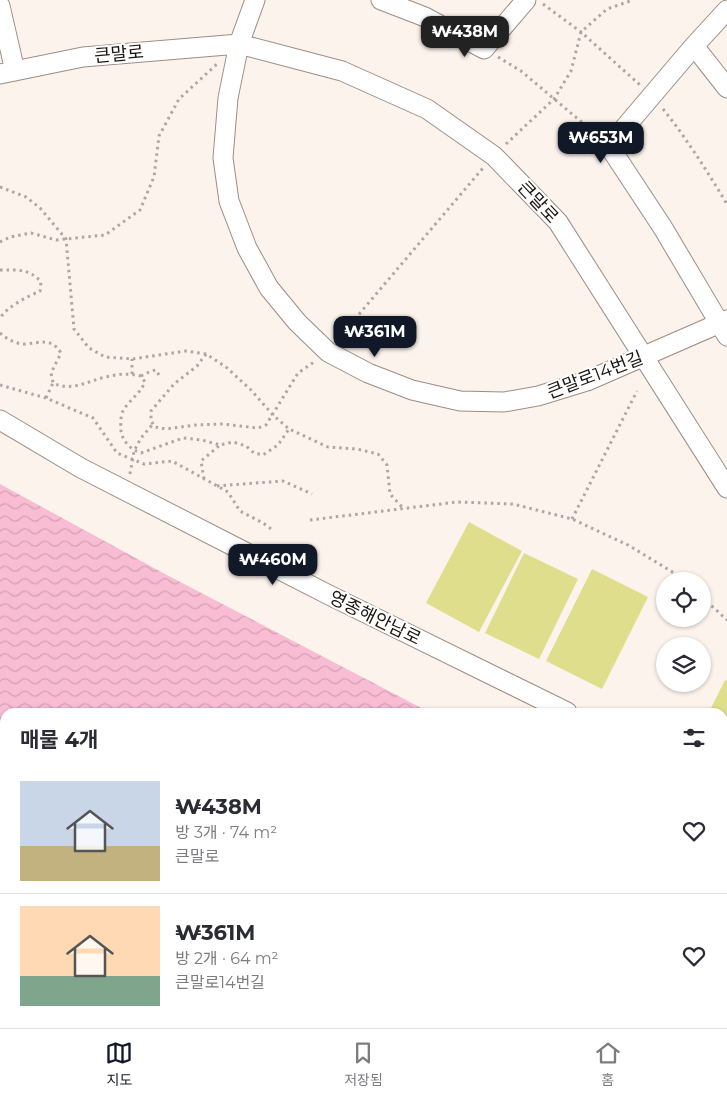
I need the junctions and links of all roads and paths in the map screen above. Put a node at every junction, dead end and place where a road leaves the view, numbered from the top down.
1 (255, 0) edge
2 (381, 0) edge
3 (526, 0) edge
4 (633, 0) edge
5 (0, 6) edge
6 (727, 10) edge
7 (239, 44) junction
8 (694, 46) junction
9 (484, 50) junction
10 (8, 72) edge
11 (727, 88) edge
12 (554, 99) junction
13 (609, 146) junction
14 (494, 156) junction
15 (0, 187) edge
16 (66, 239) junction
17 (0, 242) edge
18 (0, 270) edge
19 (0, 318) edge
20 (724, 327) edge
21 (0, 333) edge
22 (328, 352) junction
23 (206, 354) junction
24 (643, 357) junction
25 (132, 359) junction
26 (132, 374) junction
27 (141, 376) junction
28 (159, 379) dead end
29 (53, 383) junction
30 (0, 385) edge
31 (637, 392) dead end
32 (46, 398) junction
33 (272, 415) junction
34 (0, 420) edge
35 (153, 424) junction
36 (289, 429) junction
37 (220, 445) junction
38 (134, 451) junction
39 (204, 479) junction
40 (129, 480) dead end
41 (217, 486) junction
42 (727, 488) edge
43 (312, 494) dead end
44 (403, 508) junction
45 (572, 519) junction
46 (310, 520) dead end
47 (274, 531) dead end
48 (672, 572) edge
49 (711, 606) edge
50 (727, 620) edge
51 (559, 708) edge

1 - 7 street
2 - 9 street
3 - 9 street
4 - 12 path
5 - 10 street
6 - 8 street
7 - 10 street, 큰말로
7 - 14 street, 큰말로
7 - 16 path
7 - 22 street, 큰말로14번길
8 - 11 street
8 - 13 street
9 - 12 path
12 - 13 path
12 - 14 path
13 - 20 street
14 - 22 path
14 - 24 street, 큰말로
15 - 16 path
16 - 17 path
16 - 25 path
18 - 19 path
20 - 24 street, 큰말로14번길
21 - 29 path
22 - 24 street, 큰말로14번길
22 - 33 path
23 - 25 path
23 - 33 path
23 - 35 path
24 - 42 street, 큰말로
25 - 26 path
26 - 27 path
26 - 29 path
27 - 28 path
27 - 38 path
29 - 32 path
30 - 32 path
31 - 45 path
32 - 39 path
33 - 35 path
33 - 36 path
34 - 51 street, 영종해안남로
35 - 38 path
36 - 37 path
36 - 44 path
37 - 38 path
37 - 39 path
38 - 40 path
39 - 41 path
41 - 43 path
41 - 47 path
44 - 45 path
44 - 46 path
45 - 48 path
49 - 50 path

